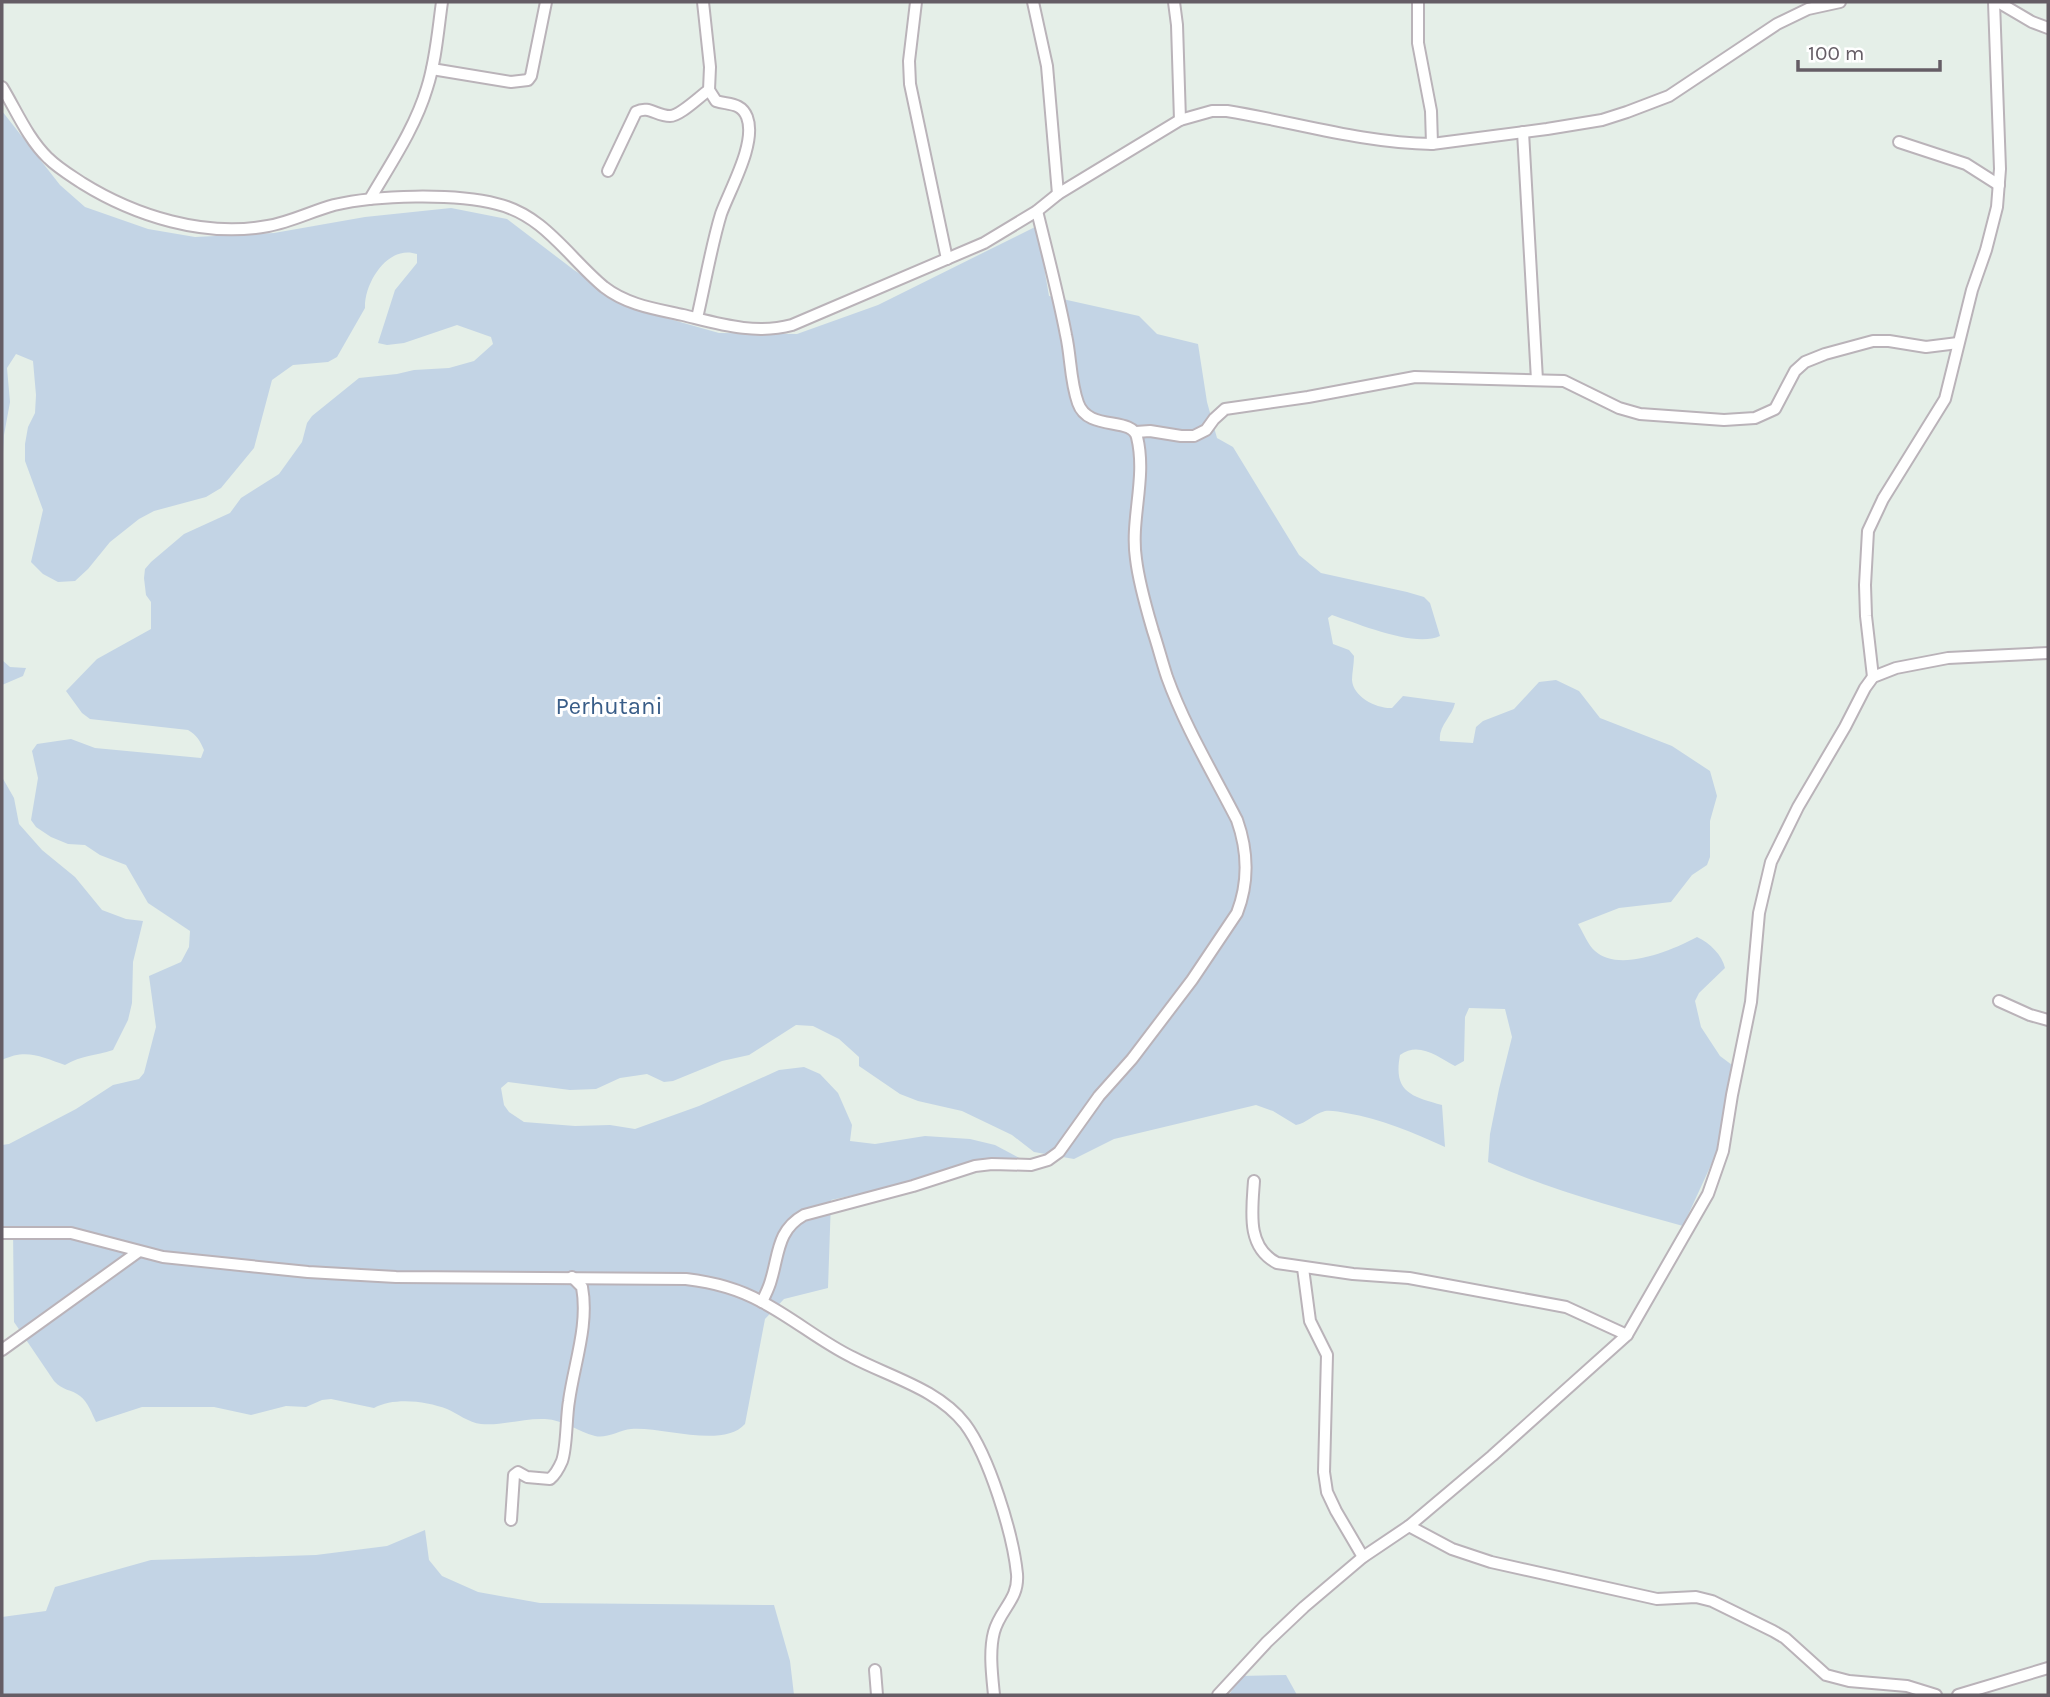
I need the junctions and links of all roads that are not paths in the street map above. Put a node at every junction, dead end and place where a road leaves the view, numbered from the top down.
1 (442, 2) edge
2 (545, 2) edge
3 (703, 2) edge
4 (916, 2) edge
5 (1033, 2) edge
6 (1174, 2) edge
7 (1418, 2) edge
8 (1840, 2) edge
9 (1996, 2) edge
10 (2048, 28) edge
11 (432, 69) junction
12 (2, 87) edge
13 (709, 90) junction
14 (1180, 120) junction
15 (1523, 132) junction
16 (1899, 142) dead end
17 (1432, 144) junction
18 (608, 171) dead end
19 (1999, 185) junction
20 (1058, 194) junction
21 (370, 199) junction
22 (1037, 211) junction
23 (947, 259) junction
24 (697, 318) junction
25 (1958, 343) junction
26 (1537, 380) junction
27 (1136, 432) junction
28 (2048, 653) edge
29 (1874, 677) junction
30 (1999, 1000) dead end
31 (2048, 1020) edge
32 (1254, 1181) dead end
33 (2, 1233) edge
34 (138, 1252) junction
35 (1303, 1268) junction
36 (572, 1277) junction
37 (762, 1302) junction
38 (1627, 1335) junction
39 (2, 1350) edge
40 (511, 1520) dead end
41 (1409, 1526) junction
42 (1363, 1557) junction
43 (2048, 1668) edge
44 (875, 1670) dead end
45 (877, 1695) edge
46 (995, 1695) edge
47 (1218, 1695) edge
48 (1936, 1695) edge
49 (1958, 1695) edge

1 - 11 street
2 - 11 street
3 - 13 street
4 - 23 street
5 - 20 street
6 - 14 street
7 - 17 street
8 - 15 street
9 - 10 street
9 - 19 street
11 - 21 street
12 - 21 street
13 - 18 street
13 - 24 street
14 - 17 street
14 - 20 street
15 - 17 street
15 - 26 street
16 - 19 street
19 - 25 street
20 - 22 street
21 - 24 street
22 - 23 street
22 - 27 street
23 - 24 street
25 - 26 street
25 - 29 street
26 - 27 street
27 - 37 street
28 - 29 street
29 - 38 street
30 - 31 street
32 - 35 street
33 - 34 street
34 - 36 street
34 - 39 street
35 - 38 street
35 - 42 street
36 - 37 street
36 - 40 street
37 - 46 street
38 - 41 street
41 - 42 street
41 - 48 street
42 - 47 street
43 - 49 street
44 - 45 street

